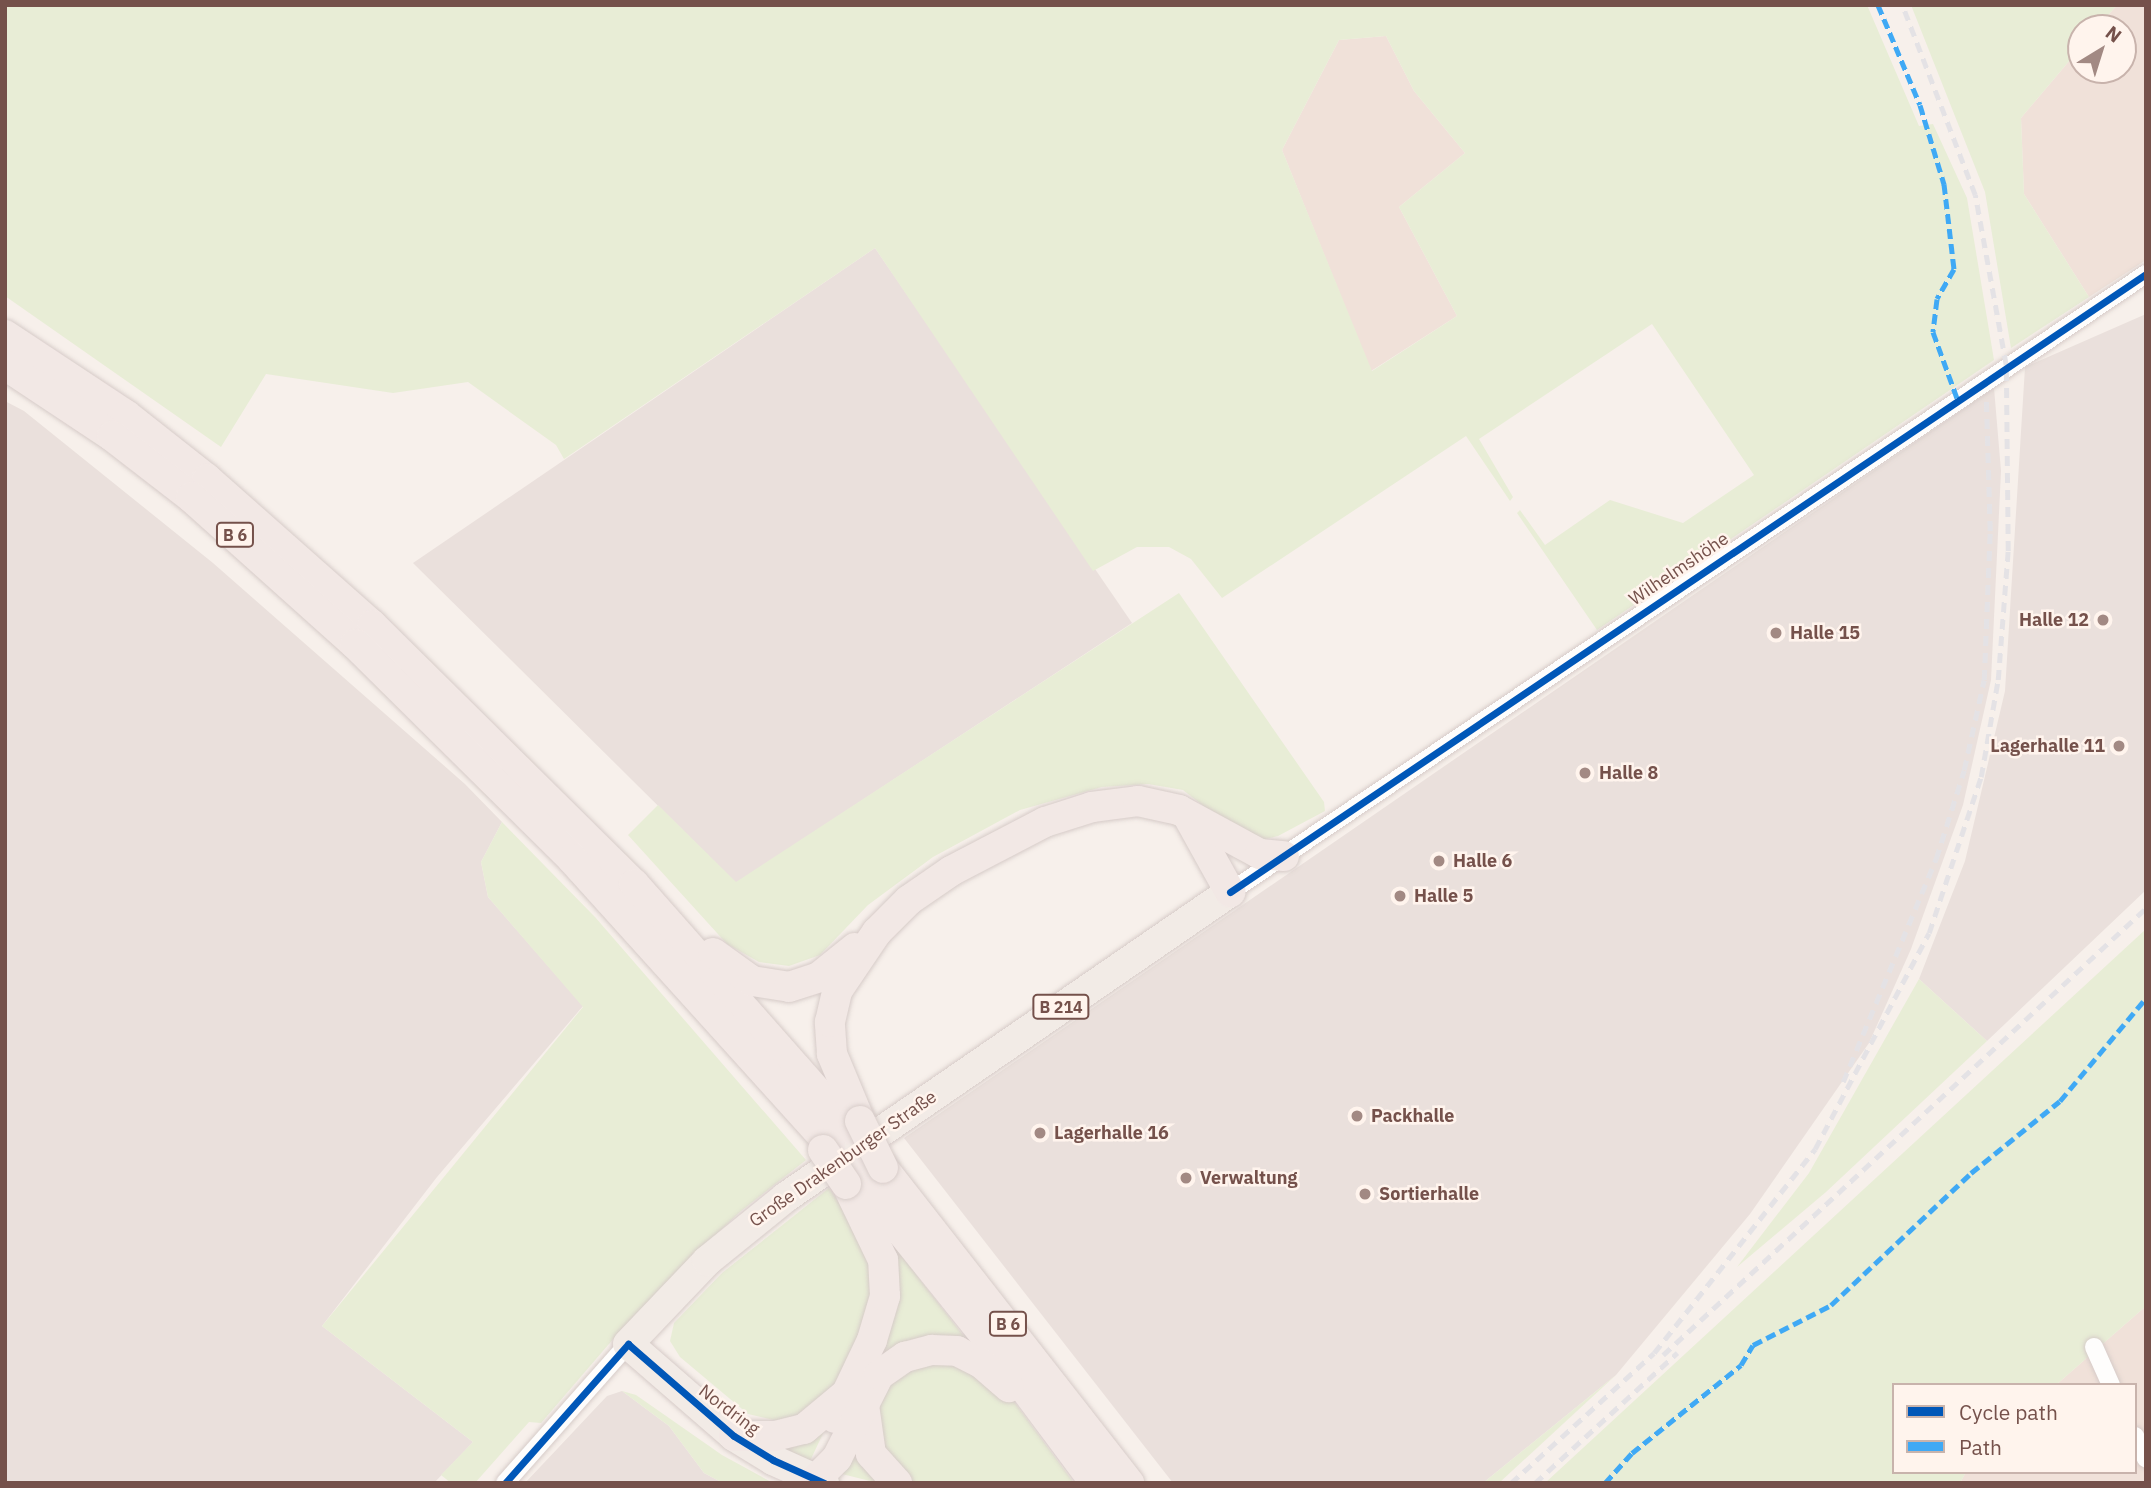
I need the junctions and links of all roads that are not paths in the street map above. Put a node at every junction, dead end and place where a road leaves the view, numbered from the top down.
1 (2146, 274) edge
2 (5, 335) edge
3 (5, 365) edge
4 (1189, 817) junction
5 (1284, 856) junction
6 (1230, 892) junction
7 (877, 932) junction
8 (686, 951) junction
9 (841, 1136) junction
10 (862, 1175) junction
11 (628, 1344) junction
12 (2094, 1348) dead end
13 (2110, 1383) edge
14 (855, 1400) junction
15 (734, 1436) junction
16 (2137, 1440) edge
17 (1073, 1453) junction
18 (2146, 1459) edge
19 (820, 1482) edge
20 (505, 1483) edge
21 (897, 1483) edge
22 (1095, 1483) edge
23 (1129, 1483) edge

1 - 5 street, Wilhelmshöhe
2 - 8 highway, B 6
3 - 8 highway, B 6
4 - 5 highway
4 - 6 highway
4 - 7 highway
5 - 6 street, Wilhelmshöhe
6 - 11 main road, Große Drakenburger Straße / B 214
7 - 8 highway
7 - 9 highway
8 - 9 highway, B 6
8 - 9 highway, B 6
9 - 10 highway, bridge
9 - 10 highway, bridge
10 - 14 highway
10 - 17 highway, B 6
10 - 23 highway, B 6
11 - 15 main road, Nordring
11 - 20 street, Große Drakenburger Straße
12 - 13 street
14 - 15 highway
14 - 17 highway, B 6
14 - 19 highway, B 6
14 - 21 highway
15 - 19 main road, Nordring
16 - 18 street
17 - 22 highway, B 6

